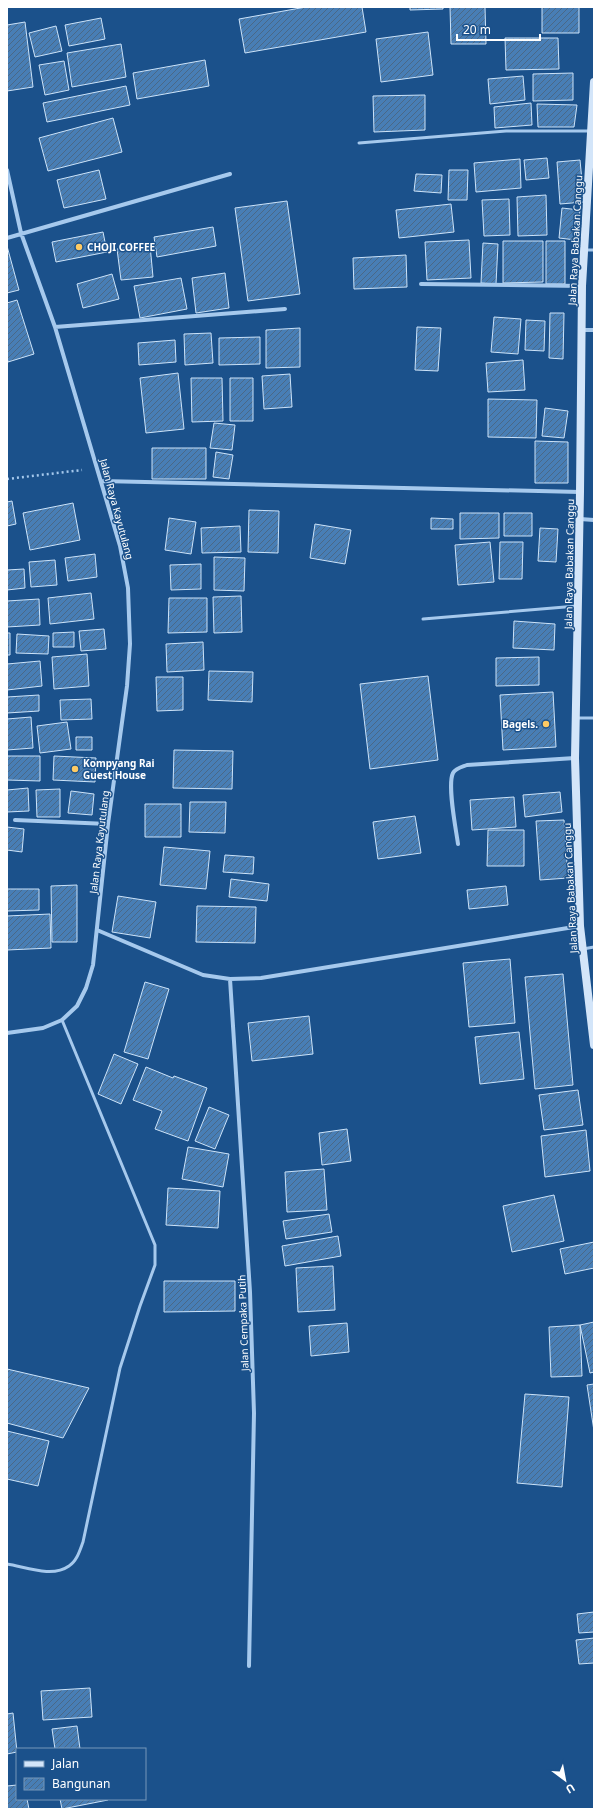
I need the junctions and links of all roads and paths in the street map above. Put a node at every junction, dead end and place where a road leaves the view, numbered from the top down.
1 (594, 82) edge
2 (590, 131) junction
3 (359, 143) dead end
4 (7, 170) edge
5 (230, 174) dead end
6 (21, 233) junction
7 (7, 238) edge
8 (584, 250) junction
9 (594, 250) edge
10 (421, 284) dead end
11 (582, 286) junction
12 (285, 309) dead end
13 (55, 327) junction
14 (582, 330) junction
15 (594, 330) edge
16 (98, 468) junction
17 (7, 479) edge
18 (101, 481) junction
19 (580, 492) junction
20 (580, 519) junction
21 (594, 520) edge
22 (578, 606) junction
23 (423, 619) dead end
24 (576, 718) junction
25 (594, 718) edge
26 (575, 758) junction
27 (15, 820) dead end
28 (108, 824) junction
29 (458, 844) dead end
30 (580, 926) junction
31 (97, 930) junction
32 (594, 947) edge
33 (583, 949) junction
34 (230, 979) junction
35 (62, 1020) junction
36 (7, 1033) edge
37 (594, 1045) edge
38 (7, 1564) edge
39 (249, 1666) dead end

1 - 2 street, Jalan Raya Babakan Canggu
2 - 3 lane
2 - 8 street, Jalan Raya Babakan Canggu
4 - 6 street, Jalan Raya Kayutulang
5 - 6 street
6 - 7 street
6 - 13 street, Jalan Raya Kayutulang
8 - 9 lane
8 - 11 street, Jalan Raya Babakan Canggu
10 - 11 street
11 - 14 street, Jalan Raya Babakan Canggu
12 - 13 street
13 - 16 street, Jalan Raya Kayutulang
14 - 15 street
14 - 19 street, Jalan Raya Babakan Canggu
16 - 17 path
16 - 18 street, Jalan Raya Kayutulang
18 - 19 street
18 - 28 street, Jalan Raya Kayutulang
19 - 20 street, Jalan Raya Babakan Canggu
20 - 21 street
20 - 22 street, Jalan Raya Babakan Canggu
22 - 23 lane
22 - 24 street, Jalan Raya Babakan Canggu
24 - 25 lane
24 - 26 street, Jalan Raya Babakan Canggu
26 - 29 street
26 - 30 street, Jalan Raya Babakan Canggu
27 - 28 street
28 - 31 street, Jalan Raya Kayutulang
30 - 33 street, Jalan Raya Babakan Canggu
30 - 34 street
31 - 34 street
31 - 35 street, Jalan Raya Kayutulang
32 - 33 lane
33 - 37 street, Jalan Raya Babakan Canggu
34 - 39 street, Jalan Cempaka Putih
35 - 36 street
35 - 38 lane

